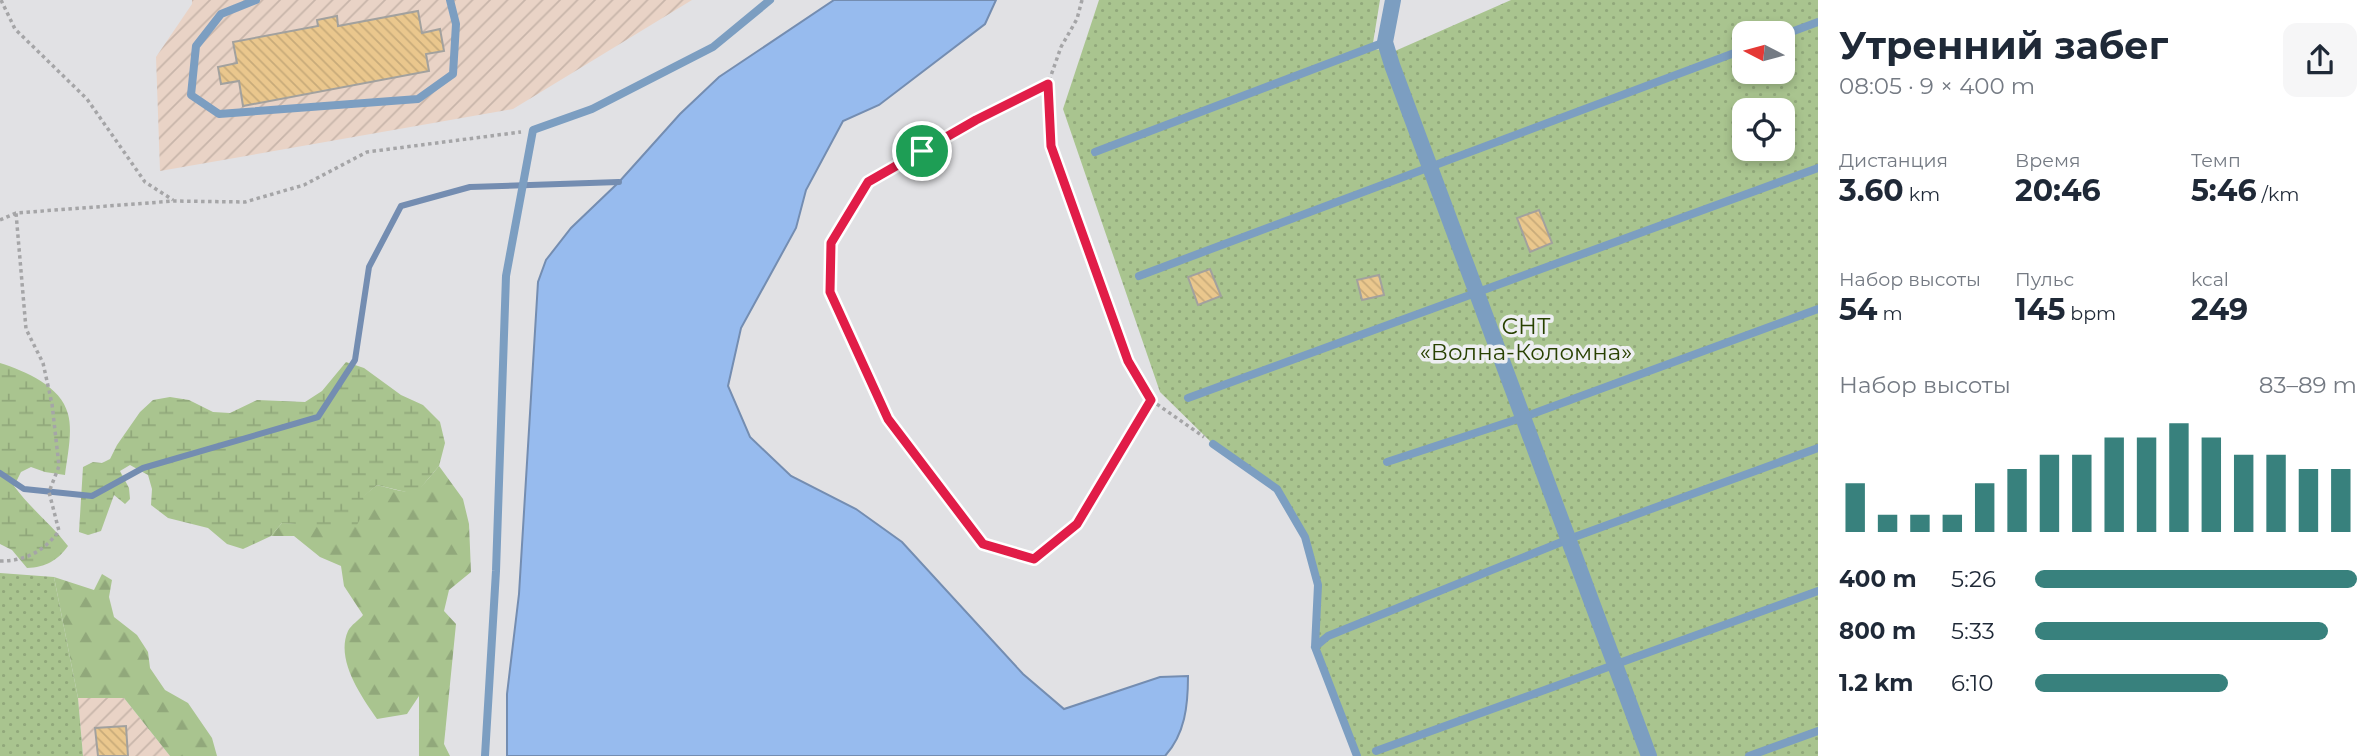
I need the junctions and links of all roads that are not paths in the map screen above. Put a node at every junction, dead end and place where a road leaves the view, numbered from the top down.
1 (256, 0) edge
2 (450, 0) edge
3 (770, 0) edge
4 (1394, 0) edge
5 (1818, 22) edge
6 (1796, 30) edge
7 (1385, 42) junction
8 (1732, 55) edge
9 (1095, 152) dead end
10 (1430, 168) junction
11 (1818, 168) edge
12 (1139, 276) dead end
13 (1477, 292) junction
14 (1818, 309) edge
15 (1188, 398) dead end
16 (1524, 417) junction
17 (1213, 443) road end
18 (1818, 448) edge
19 (1387, 462) dead end
20 (1569, 539) junction
21 (1818, 591) edge
22 (1315, 647) junction
23 (1615, 665) junction
24 (1818, 731) edge
25 (1376, 751) dead end
26 (485, 756) edge
27 (1357, 756) edge
28 (1649, 756) edge
29 (1749, 756) edge

1 - 2 lane
3 - 26 lane
4 - 7 street
5 - 6 lane
7 - 9 lane
7 - 10 street
8 - 10 lane
10 - 12 lane
10 - 13 street
11 - 13 lane
13 - 15 lane
13 - 16 street
14 - 16 lane
16 - 19 lane
16 - 20 street
17 - 22 lane
18 - 20 lane
20 - 22 lane
20 - 23 street
21 - 23 lane
22 - 27 lane
23 - 25 lane
23 - 28 street
24 - 29 lane

